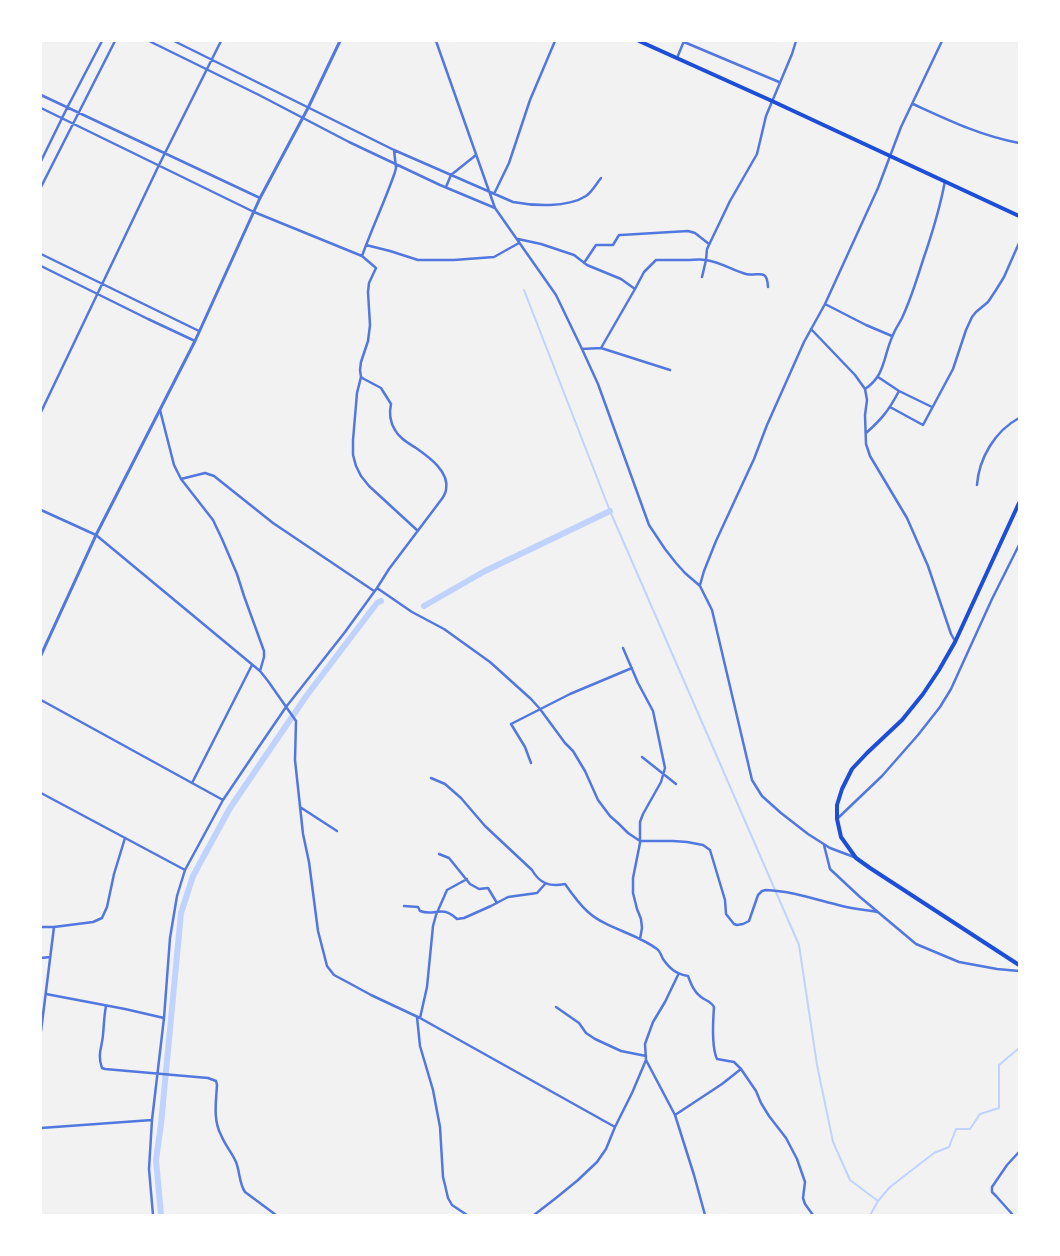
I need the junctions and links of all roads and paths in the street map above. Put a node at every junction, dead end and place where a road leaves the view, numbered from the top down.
1 (102, 41) edge
2 (115, 41) edge
3 (149, 41) edge
4 (174, 41) edge
5 (221, 41) edge
6 (340, 41) edge
7 (436, 41) edge
8 (555, 41) edge
9 (639, 41) edge
10 (796, 41) edge
11 (942, 41) edge
12 (684, 42) edge
13 (677, 58) junction
14 (211, 59) junction
15 (206, 70) junction
16 (780, 82) junction
17 (41, 95) edge
18 (772, 101) junction
19 (913, 104) junction
20 (41, 108) edge
21 (67, 108) junction
22 (308, 108) junction
23 (79, 112) junction
24 (62, 118) junction
25 (303, 118) junction
26 (73, 124) junction
27 (1019, 143) edge
28 (394, 150) junction
29 (165, 154) junction
30 (476, 155) junction
31 (890, 156) junction
32 (41, 161) edge
33 (395, 164) junction
34 (159, 165) junction
35 (451, 175) junction
36 (601, 178) dead end
37 (945, 182) junction
38 (41, 187) edge
39 (446, 187) junction
40 (490, 192) junction
41 (494, 194) junction
42 (260, 198) junction
43 (495, 208) junction
44 (254, 212) junction
45 (1019, 216) edge
46 (516, 239) junction
47 (519, 243) junction
48 (1019, 243) edge
49 (709, 244) junction
50 (366, 245) junction
51 (41, 254) edge
52 (362, 256) junction
53 (706, 260) junction
54 (584, 263) junction
55 (41, 266) edge
56 (702, 277) dead end
57 (102, 284) junction
58 (768, 287) dead end
59 (635, 288) junction
60 (98, 294) junction
61 (825, 304) junction
62 (811, 329) junction
63 (199, 331) junction
64 (892, 336) junction
65 (195, 341) junction
66 (582, 348) junction
67 (601, 348) junction
68 (670, 370) dead end
69 (361, 377) junction
70 (878, 377) junction
71 (865, 389) junction
72 (899, 391) junction
73 (890, 407) junction
74 (932, 407) junction
75 (160, 410) junction
76 (41, 412) edge
77 (1019, 418) edge
78 (866, 433) junction
79 (181, 479) junction
80 (977, 485) dead end
81 (1019, 503) edge
82 (41, 510) edge
83 (418, 531) junction
84 (96, 535) junction
85 (1019, 545) edge
86 (700, 586) junction
87 (375, 590) junction
88 (955, 642) junction
89 (624, 648) dead end
90 (41, 655) edge
91 (252, 665) junction
92 (632, 668) junction
93 (260, 672) junction
94 (41, 700) edge
95 (286, 708) junction
96 (540, 709) junction
97 (642, 757) dead end
98 (531, 763) dead end
99 (664, 775) junction
100 (431, 778) dead end
101 (192, 783) junction
102 (676, 784) dead end
103 (41, 792) edge
104 (223, 800) junction
105 (300, 807) junction
106 (837, 819) junction
107 (337, 831) dead end
108 (125, 838) junction
109 (640, 841) junction
110 (823, 844) junction
111 (439, 854) dead end
112 (856, 858) junction
113 (184, 870) junction
114 (467, 880) junction
115 (545, 884) junction
116 (497, 904) junction
117 (404, 906) dead end
118 (438, 911) junction
119 (877, 912) junction
120 (41, 927) edge
121 (54, 927) junction
122 (640, 939) junction
123 (50, 957) junction
124 (41, 958) edge
125 (1019, 965) edge
126 (1019, 971) edge
127 (678, 974) junction
128 (46, 994) junction
129 (106, 1006) junction
130 (556, 1007) dead end
131 (419, 1017) junction
132 (164, 1018) junction
133 (41, 1031) edge
134 (646, 1058) junction
135 (741, 1069) junction
136 (158, 1073) junction
137 (675, 1115) junction
138 (152, 1120) junction
139 (615, 1127) junction
140 (41, 1128) edge
141 (1019, 1152) edge
142 (152, 1215) edge
143 (276, 1215) edge
144 (467, 1215) edge
145 (534, 1215) edge
146 (704, 1215) edge
147 (813, 1215) edge
148 (1013, 1215) edge

1 - 21 street
2 - 23 street
3 - 15 street
4 - 14 street
5 - 14 street
6 - 22 street
7 - 30 street
8 - 41 street
9 - 13 main road
10 - 16 street
11 - 19 street
12 - 13 street
12 - 16 street
13 - 18 main road
14 - 15 street
14 - 22 street
15 - 25 street
15 - 29 street
16 - 18 street
17 - 21 street
18 - 31 main road
18 - 49 street
19 - 27 street
19 - 31 street
20 - 24 street
21 - 23 street
21 - 24 street
22 - 25 street
22 - 28 street
23 - 26 street
23 - 29 street
24 - 26 street
24 - 32 street
25 - 33 street
25 - 42 street
26 - 34 street
26 - 38 street
28 - 33 street
28 - 35 street
29 - 34 street
29 - 42 street
30 - 35 street
30 - 40 street
31 - 37 main road
31 - 61 street
33 - 39 street
33 - 50 street
34 - 44 street
34 - 57 street
35 - 39 street
35 - 40 street
36 - 41 street
37 - 45 main road
37 - 64 street
39 - 43 street
40 - 41 street
40 - 43 street
42 - 44 street
43 - 46 street
44 - 52 street
44 - 63 street
46 - 47 street
46 - 54 street
47 - 50 street
47 - 66 street
48 - 74 street
49 - 53 street
49 - 54 street
50 - 52 street
51 - 57 street
52 - 69 street
53 - 56 street
53 - 58 street
53 - 59 street
54 - 59 street
55 - 60 street
57 - 60 street
57 - 63 street
59 - 67 street
60 - 65 street
60 - 76 street
61 - 62 street
61 - 64 street
62 - 71 street
62 - 86 street
63 - 65 street
64 - 70 street
65 - 75 street
66 - 67 street
66 - 86 street
67 - 68 street
69 - 83 street
69 - 83 street
70 - 71 street
70 - 72 street
71 - 78 street
72 - 73 street
72 - 74 street
73 - 74 street
73 - 78 street
75 - 79 street
75 - 84 street
77 - 80 street
78 - 88 street
79 - 87 street
79 - 93 street
81 - 88 main road
82 - 84 street
83 - 87 street
84 - 90 street
84 - 91 street
85 - 106 street
86 - 110 street
87 - 95 street
87 - 96 street
88 - 106 main road
89 - 92 street
91 - 93 street
91 - 101 street
92 - 96 street
92 - 99 street
93 - 95 street
94 - 101 street
95 - 104 street
95 - 105 street
96 - 98 street
96 - 109 street
97 - 99 street
99 - 102 street
99 - 109 street
100 - 115 street
101 - 104 street
103 - 108 street
104 - 113 street
105 - 107 street
105 - 131 street
106 - 112 main road
108 - 113 street
108 - 121 street
109 - 119 street
109 - 122 street
110 - 112 street
110 - 119 street
111 - 114 street
112 - 125 main road
113 - 132 street
114 - 116 street
114 - 118 street
115 - 116 street
115 - 122 street
116 - 118 street
117 - 118 street
118 - 131 street
119 - 126 street
120 - 121 street
121 - 123 street
122 - 127 street
123 - 124 street
123 - 128 street
127 - 134 street
127 - 135 street
128 - 129 street
128 - 133 street
129 - 132 street
129 - 136 street
130 - 134 street
131 - 139 street
131 - 144 street
132 - 136 street
134 - 137 street
134 - 139 street
135 - 137 street
135 - 147 street
136 - 138 street
136 - 143 street
137 - 146 street
138 - 140 street
138 - 142 street
139 - 145 street
141 - 148 street

